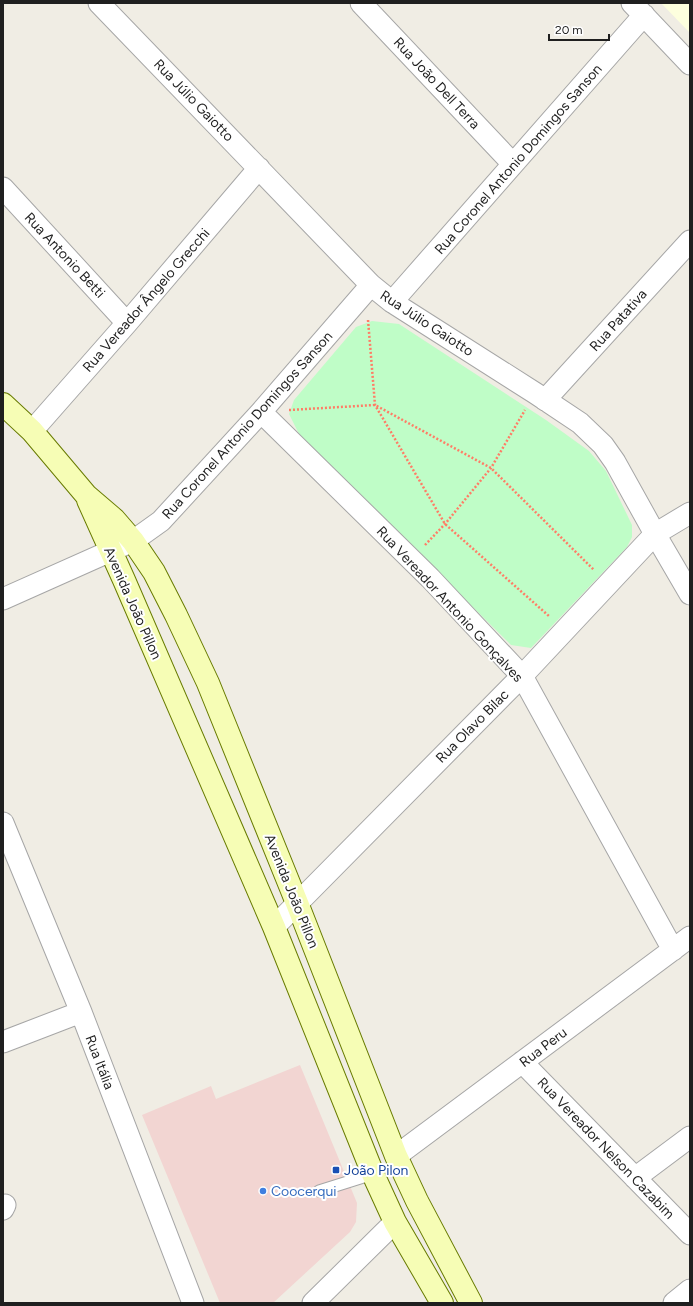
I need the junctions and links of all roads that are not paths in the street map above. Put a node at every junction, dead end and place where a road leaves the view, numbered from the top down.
1 (99, 3) edge
2 (361, 3) edge
3 (638, 9) edge
4 (690, 64) edge
5 (513, 164) junction
6 (260, 168) junction
7 (3, 188) edge
8 (690, 241) edge
9 (368, 288) junction
10 (392, 302) junction
11 (127, 323) junction
12 (540, 396) junction
13 (3, 404) edge
14 (261, 412) junction
15 (32, 431) junction
16 (86, 495) junction
17 (690, 513) edge
18 (655, 534) junction
19 (133, 541) junction
20 (110, 551) junction
21 (690, 594) edge
22 (3, 599) edge
23 (522, 676) junction
24 (3, 823) edge
25 (297, 903) junction
26 (274, 927) junction
27 (690, 937) edge
28 (673, 950) junction
29 (81, 1012) junction
30 (3, 1042) edge
31 (522, 1062) junction
32 (690, 1137) edge
33 (399, 1163) junction
34 (373, 1174) junction
35 (635, 1178) junction
36 (319, 1191) dead end
37 (395, 1222) junction
38 (690, 1234) edge
39 (690, 1290) edge
40 (193, 1303) edge
41 (313, 1303) edge
42 (442, 1303) edge
43 (471, 1303) edge
44 (674, 1303) edge

1 - 6 street, Rua Júlio Gaiotto
2 - 5 street, Rua João Dell Terra
3 - 4 street
3 - 5 street, Rua Coronel Antonio Domingos Sanson
5 - 10 street, Rua Coronel Antonio Domingos Sanson
6 - 9 street, Rua Júlio Gaiotto
6 - 11 street, Rua Vereador Ângelo Grecchi
7 - 11 street, Rua Antonio Betti
8 - 12 street, Rua Patativa
9 - 10 street, Rua Júlio Gaiotto
9 - 14 street, Rua Coronel Antonio Domingos Sanson
10 - 12 street, Rua Júlio Gaiotto
11 - 15 street, Rua Vereador Ângelo Grecchi
12 - 18 street, Rua Júlio Gaiotto
13 - 15 main road, Avenida João Pillon
14 - 19 street, Rua Coronel Antonio Domingos Sanson
14 - 23 street, Rua Vereador Antonio Gonçalves
15 - 16 main road, Avenida João Pillon
16 - 19 main road, Avenida João Pillon
16 - 20 main road, Avenida João Pillon
17 - 18 street, Rua Olavo Bilac
18 - 21 street, Rua Júlio Gaiotto
18 - 23 street, Rua Olavo Bilac
19 - 20 street, Rua Coronel Antonio Domingos Sanson
19 - 25 main road, Avenida João Pillon
20 - 22 street, Rua Coronel Antonio Domingos Sanson
20 - 26 main road, Avenida João Pillon
23 - 25 street, Rua Olavo Bilac
23 - 28 street, Rua Vereador Antonio Gonçalves
24 - 29 street, Rua Itália
25 - 26 street, Rua Olavo Bilac
25 - 33 main road, Avenida João Pillon
26 - 34 main road, Avenida João Pillon
27 - 28 street, Rua Peru
28 - 31 street, Rua Peru
29 - 30 street
29 - 40 street, Rua Itália
31 - 33 street, Rua Peru
31 - 35 street, Rua Vereador Nelson Cazabim
32 - 35 street
33 - 34 street
33 - 43 main road, Avenida João Pillon
34 - 36 lane
34 - 37 main road, Avenida João Pillon
35 - 38 street, Rua Vereador Nelson Cazabim
37 - 41 street
37 - 42 main road, Avenida João Pillon
39 - 44 street

